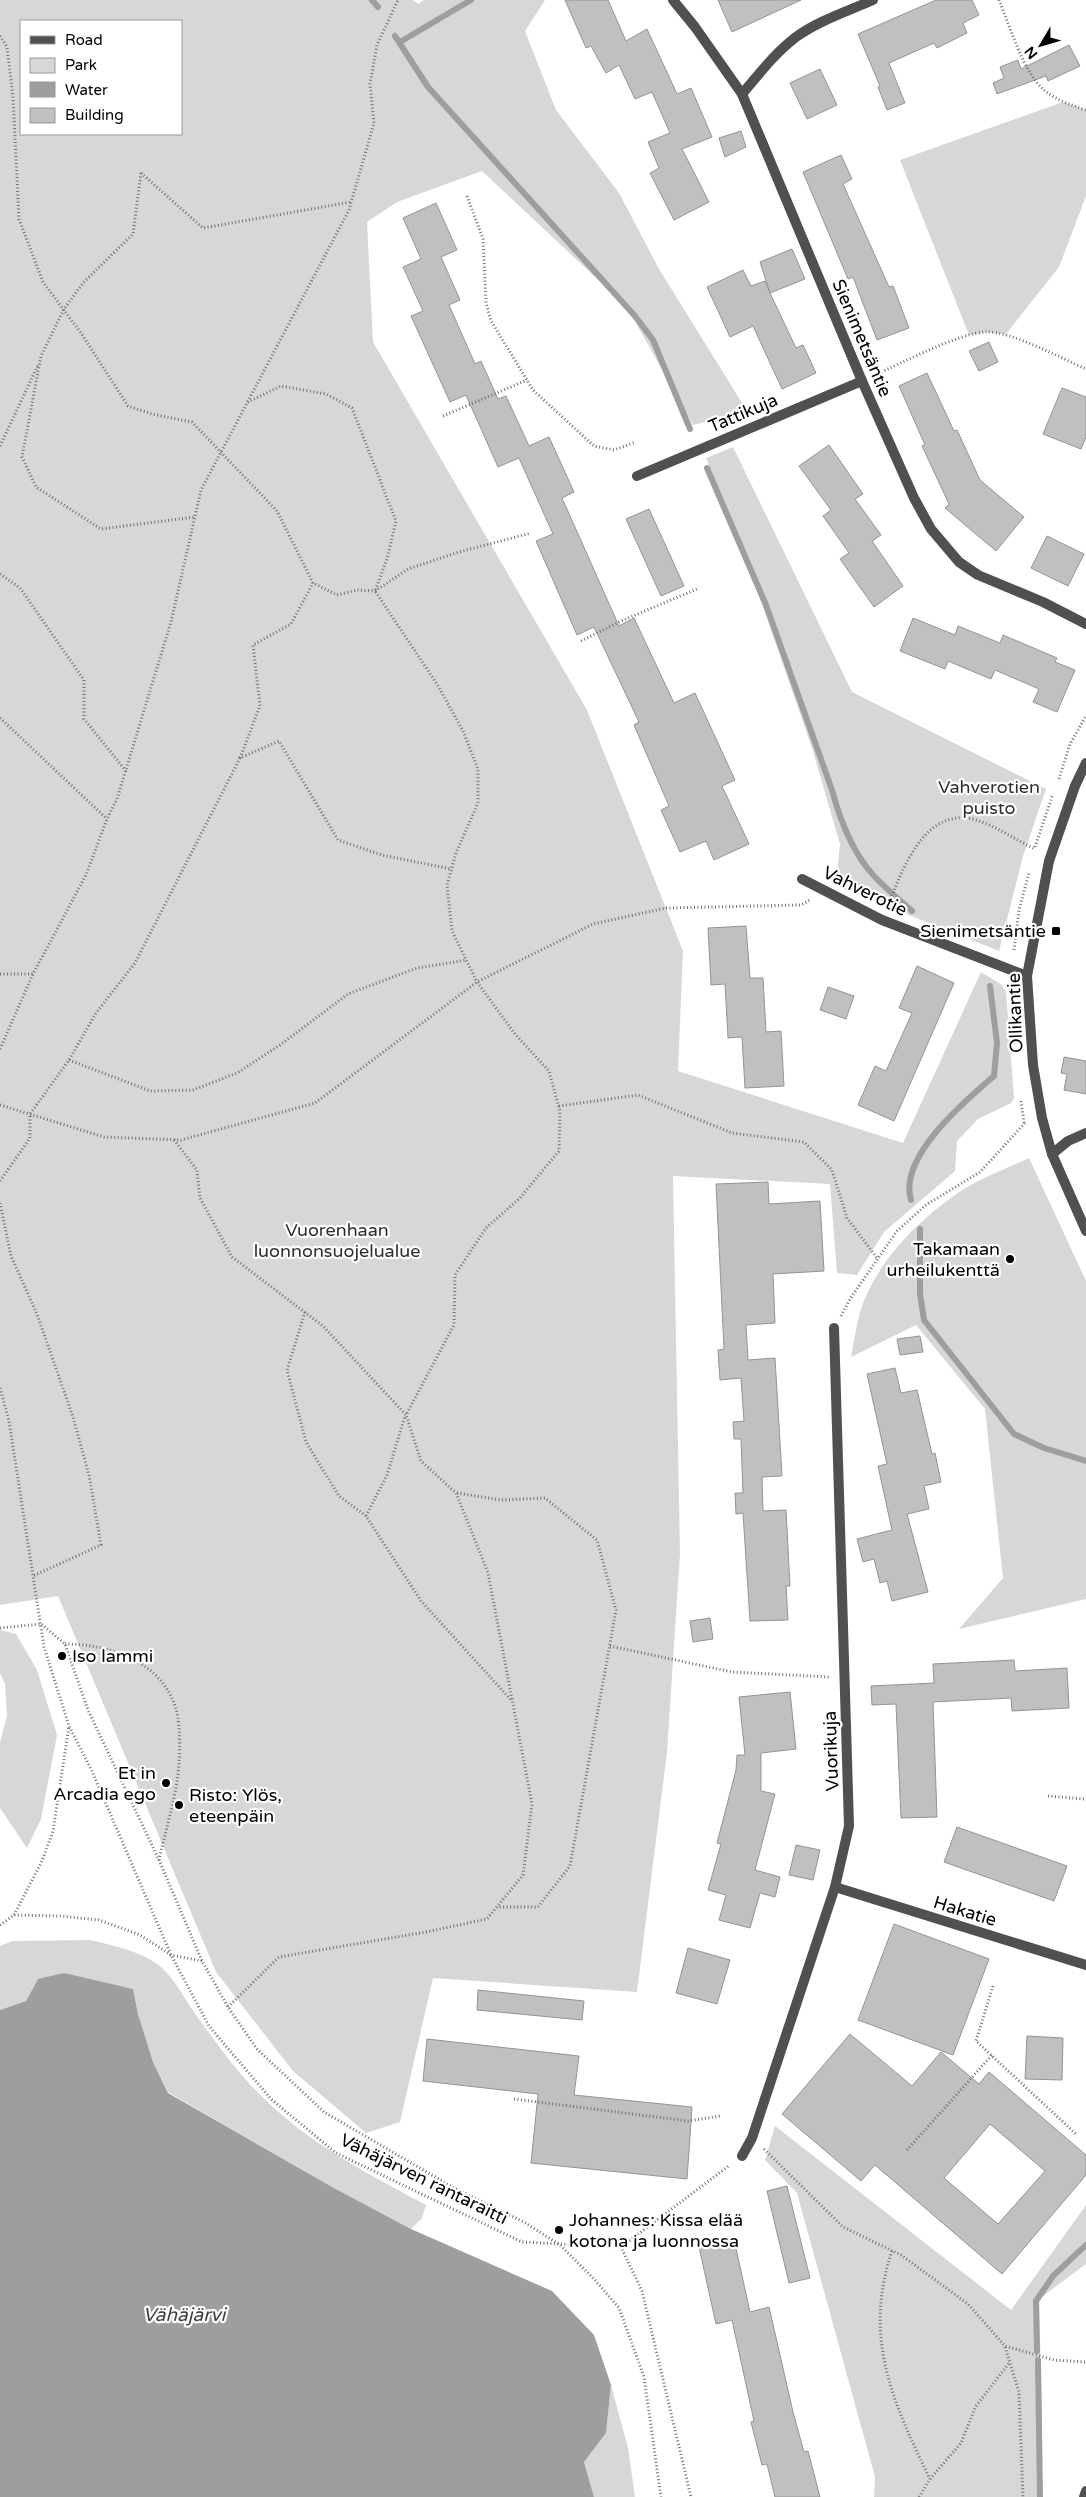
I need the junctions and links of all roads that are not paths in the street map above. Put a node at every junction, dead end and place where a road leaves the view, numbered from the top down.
1 (673, 0) edge
2 (873, 0) edge
3 (742, 94) junction
4 (862, 381) junction
5 (637, 476) dead end
6 (1086, 624) edge
7 (1086, 763) edge
8 (802, 879) dead end
9 (1027, 976) junction
10 (1086, 1133) edge
11 (1052, 1154) junction
12 (1086, 1231) edge
13 (834, 1328) road end
14 (835, 1887) junction
15 (1086, 1965) edge
16 (742, 2156) road end
17 (1086, 2491) edge
18 (1084, 2497) edge

1 - 3 street, Sienimetsäntie
2 - 3 street
3 - 4 street, Sienimetsäntie
4 - 5 street, Tattikuja
4 - 6 street, Sienimetsäntie
7 - 9 street, Ollikantie
8 - 9 street, Vahverotie
9 - 11 street, Ollikantie
10 - 11 street
11 - 12 street, Ollikantie
13 - 14 street, Vuorikuja
14 - 15 street, Hakatie
14 - 16 street, Vuorikuja
17 - 18 street

